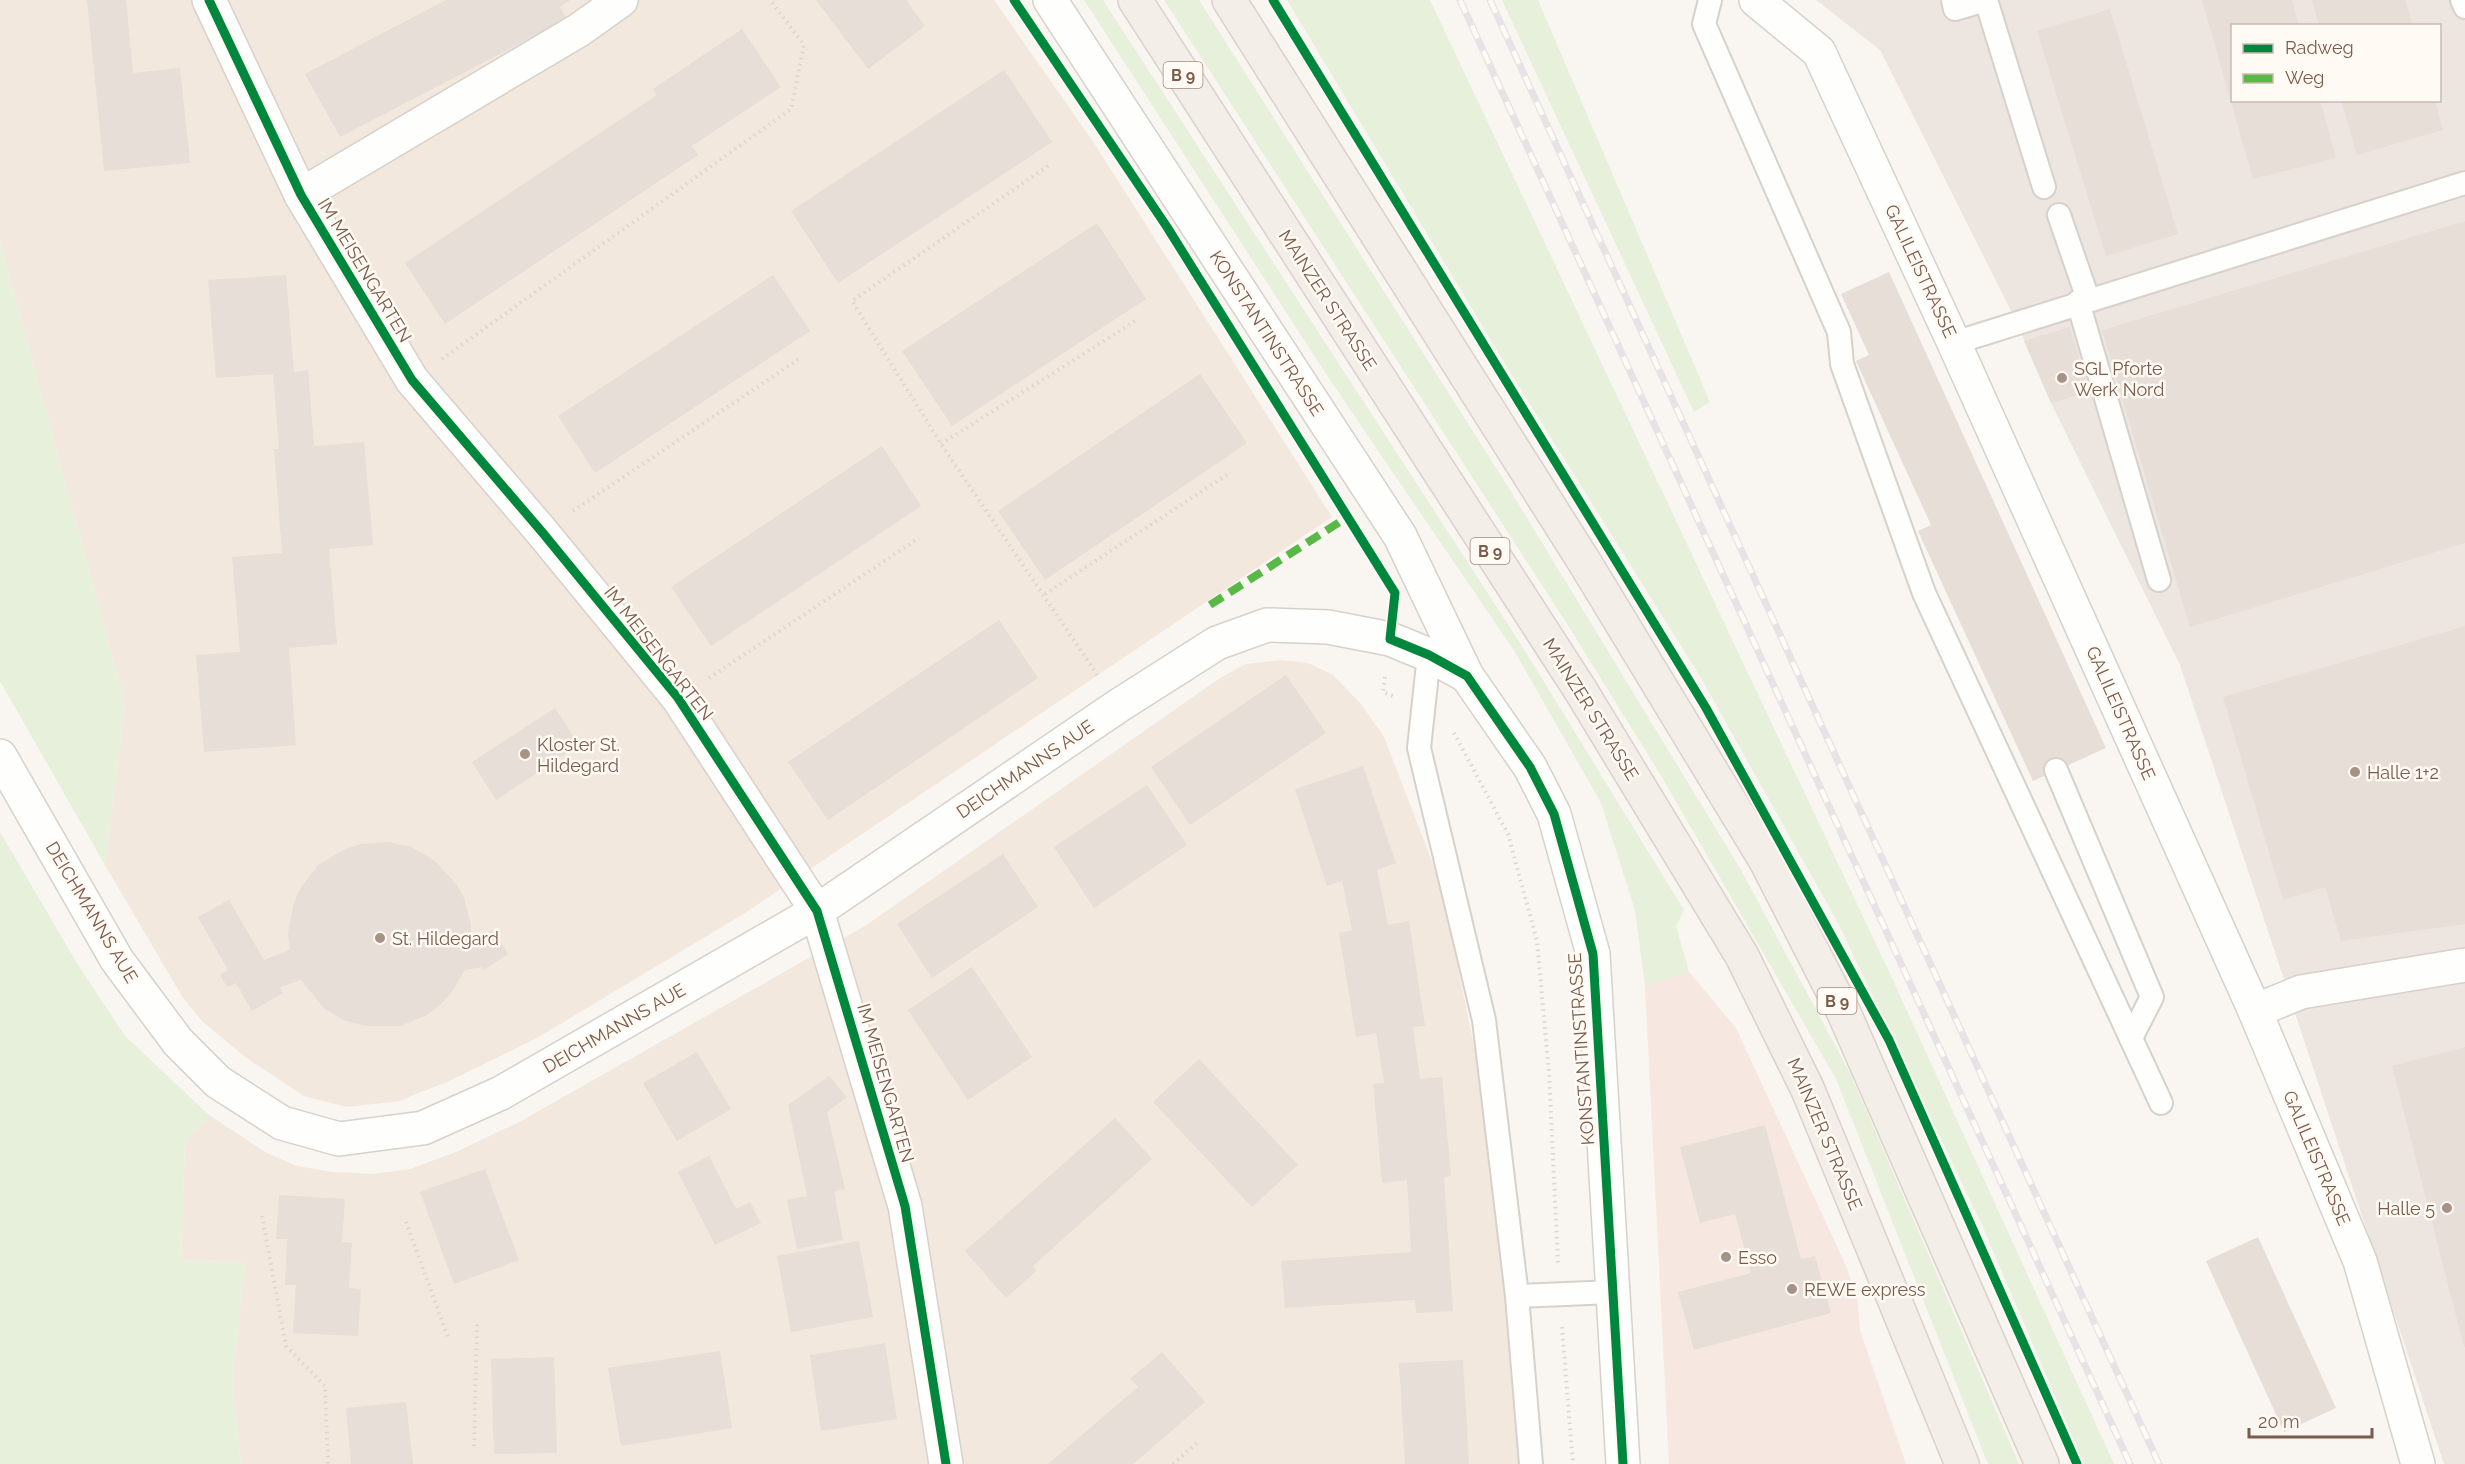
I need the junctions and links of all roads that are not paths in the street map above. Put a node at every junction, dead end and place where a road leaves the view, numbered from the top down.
1 (209, 0) edge
2 (621, 0) edge
3 (1050, 0) edge
4 (1135, 0) edge
5 (1229, 0) edge
6 (1710, 0) edge
7 (1953, 0) edge
8 (1986, 0) edge
9 (2462, 0) edge
10 (1765, 3) edge
11 (2465, 7) edge
12 (2465, 183) edge
13 (2044, 187) dead end
14 (301, 195) junction
15 (2060, 215) dead end
16 (2083, 301) junction
17 (1954, 343) junction
18 (2159, 580) dead end
19 (1328, 627) joint
20 (1429, 655) junction
21 (1467, 676) junction
22 (0, 756) edge
23 (2056, 770) dead end
24 (817, 911) junction
25 (2465, 965) edge
26 (2255, 1011) junction
27 (2130, 1038) junction
28 (2161, 1103) dead end
29 (1613, 1292) junction
30 (1517, 1296) junction
31 (946, 1464) edge
32 (1531, 1464) edge
33 (1623, 1464) edge
34 (1962, 1464) edge
35 (2042, 1464) edge
36 (2418, 1464) edge

1 - 14 street, IM MEISENGARTEN
2 - 14 street, IM MEISENGARTEN
3 - 21 street, KONSTANTINSTRASSE
4 - 34 main road, MAINZER STRASSE / B 9
5 - 35 main road, B 9
6 - 27 lane
7 - 8 lane
8 - 13 lane
9 - 11 lane
10 - 17 street, GALILEISTRASSE
12 - 16 lane
14 - 24 street, IM MEISENGARTEN
15 - 16 lane
16 - 17 lane
16 - 18 lane
17 - 26 street, GALILEISTRASSE
19 - 20 street, KONSTANTINSTRASSE
19 - 24 street, DEICHMANNS AUE
20 - 21 street, KONSTANTINSTRASSE
20 - 30 lane
21 - 29 street, KONSTANTINSTRASSE
22 - 24 street, DEICHMANNS AUE
23 - 27 lane
24 - 31 street, IM MEISENGARTEN
25 - 26 street
26 - 36 street, GALILEISTRASSE
27 - 28 lane
29 - 30 lane
29 - 33 street, KONSTANTINSTRASSE
30 - 32 lane

